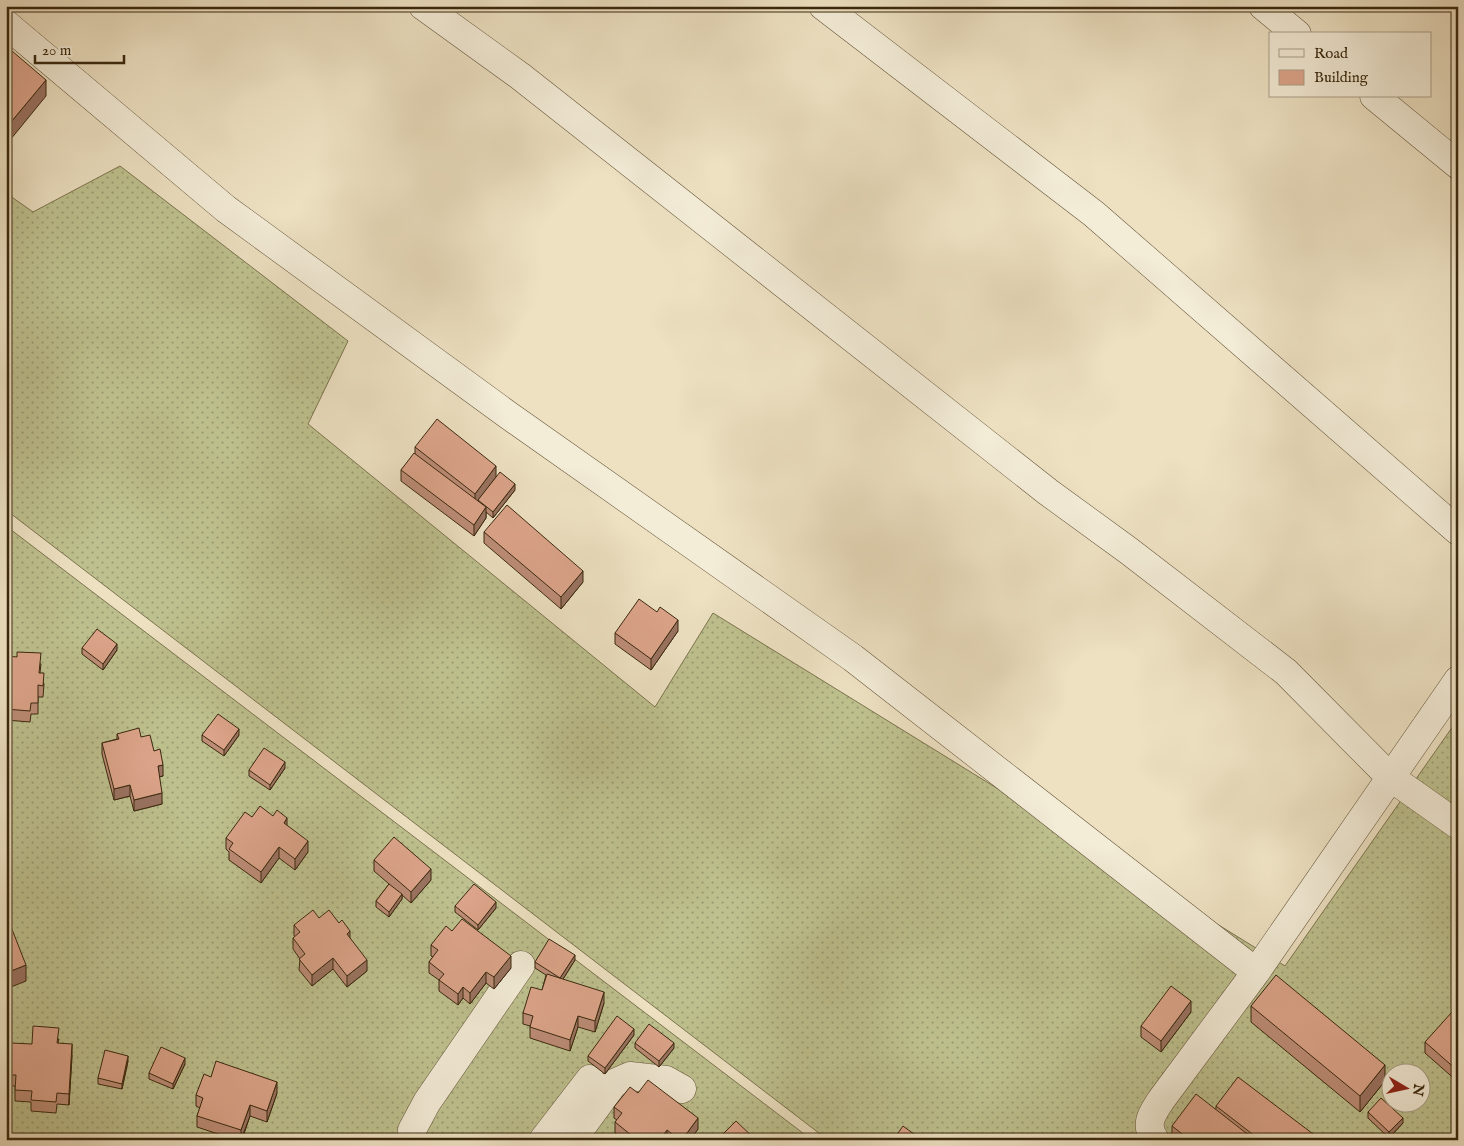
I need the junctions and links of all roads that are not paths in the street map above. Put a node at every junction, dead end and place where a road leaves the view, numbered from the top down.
1 (423, 6) edge
2 (823, 6) edge
3 (1263, 6) edge
4 (6, 24) edge
5 (1295, 32) edge
6 (1376, 98) edge
7 (1458, 165) edge
8 (1458, 531) edge
9 (1458, 680) edge
10 (1390, 777) junction
11 (1458, 825) edge
12 (521, 965) dead end
13 (1256, 972) junction
14 (590, 1079) dead end
15 (682, 1089) dead end
16 (413, 1140) edge
17 (543, 1140) edge
18 (572, 1140) edge
19 (1155, 1140) edge

1 - 10 street
2 - 8 street
3 - 5 street
4 - 13 street
6 - 7 street
9 - 10 street
10 - 11 street
10 - 13 street
12 - 16 street
13 - 19 street
14 - 17 street
15 - 18 street

